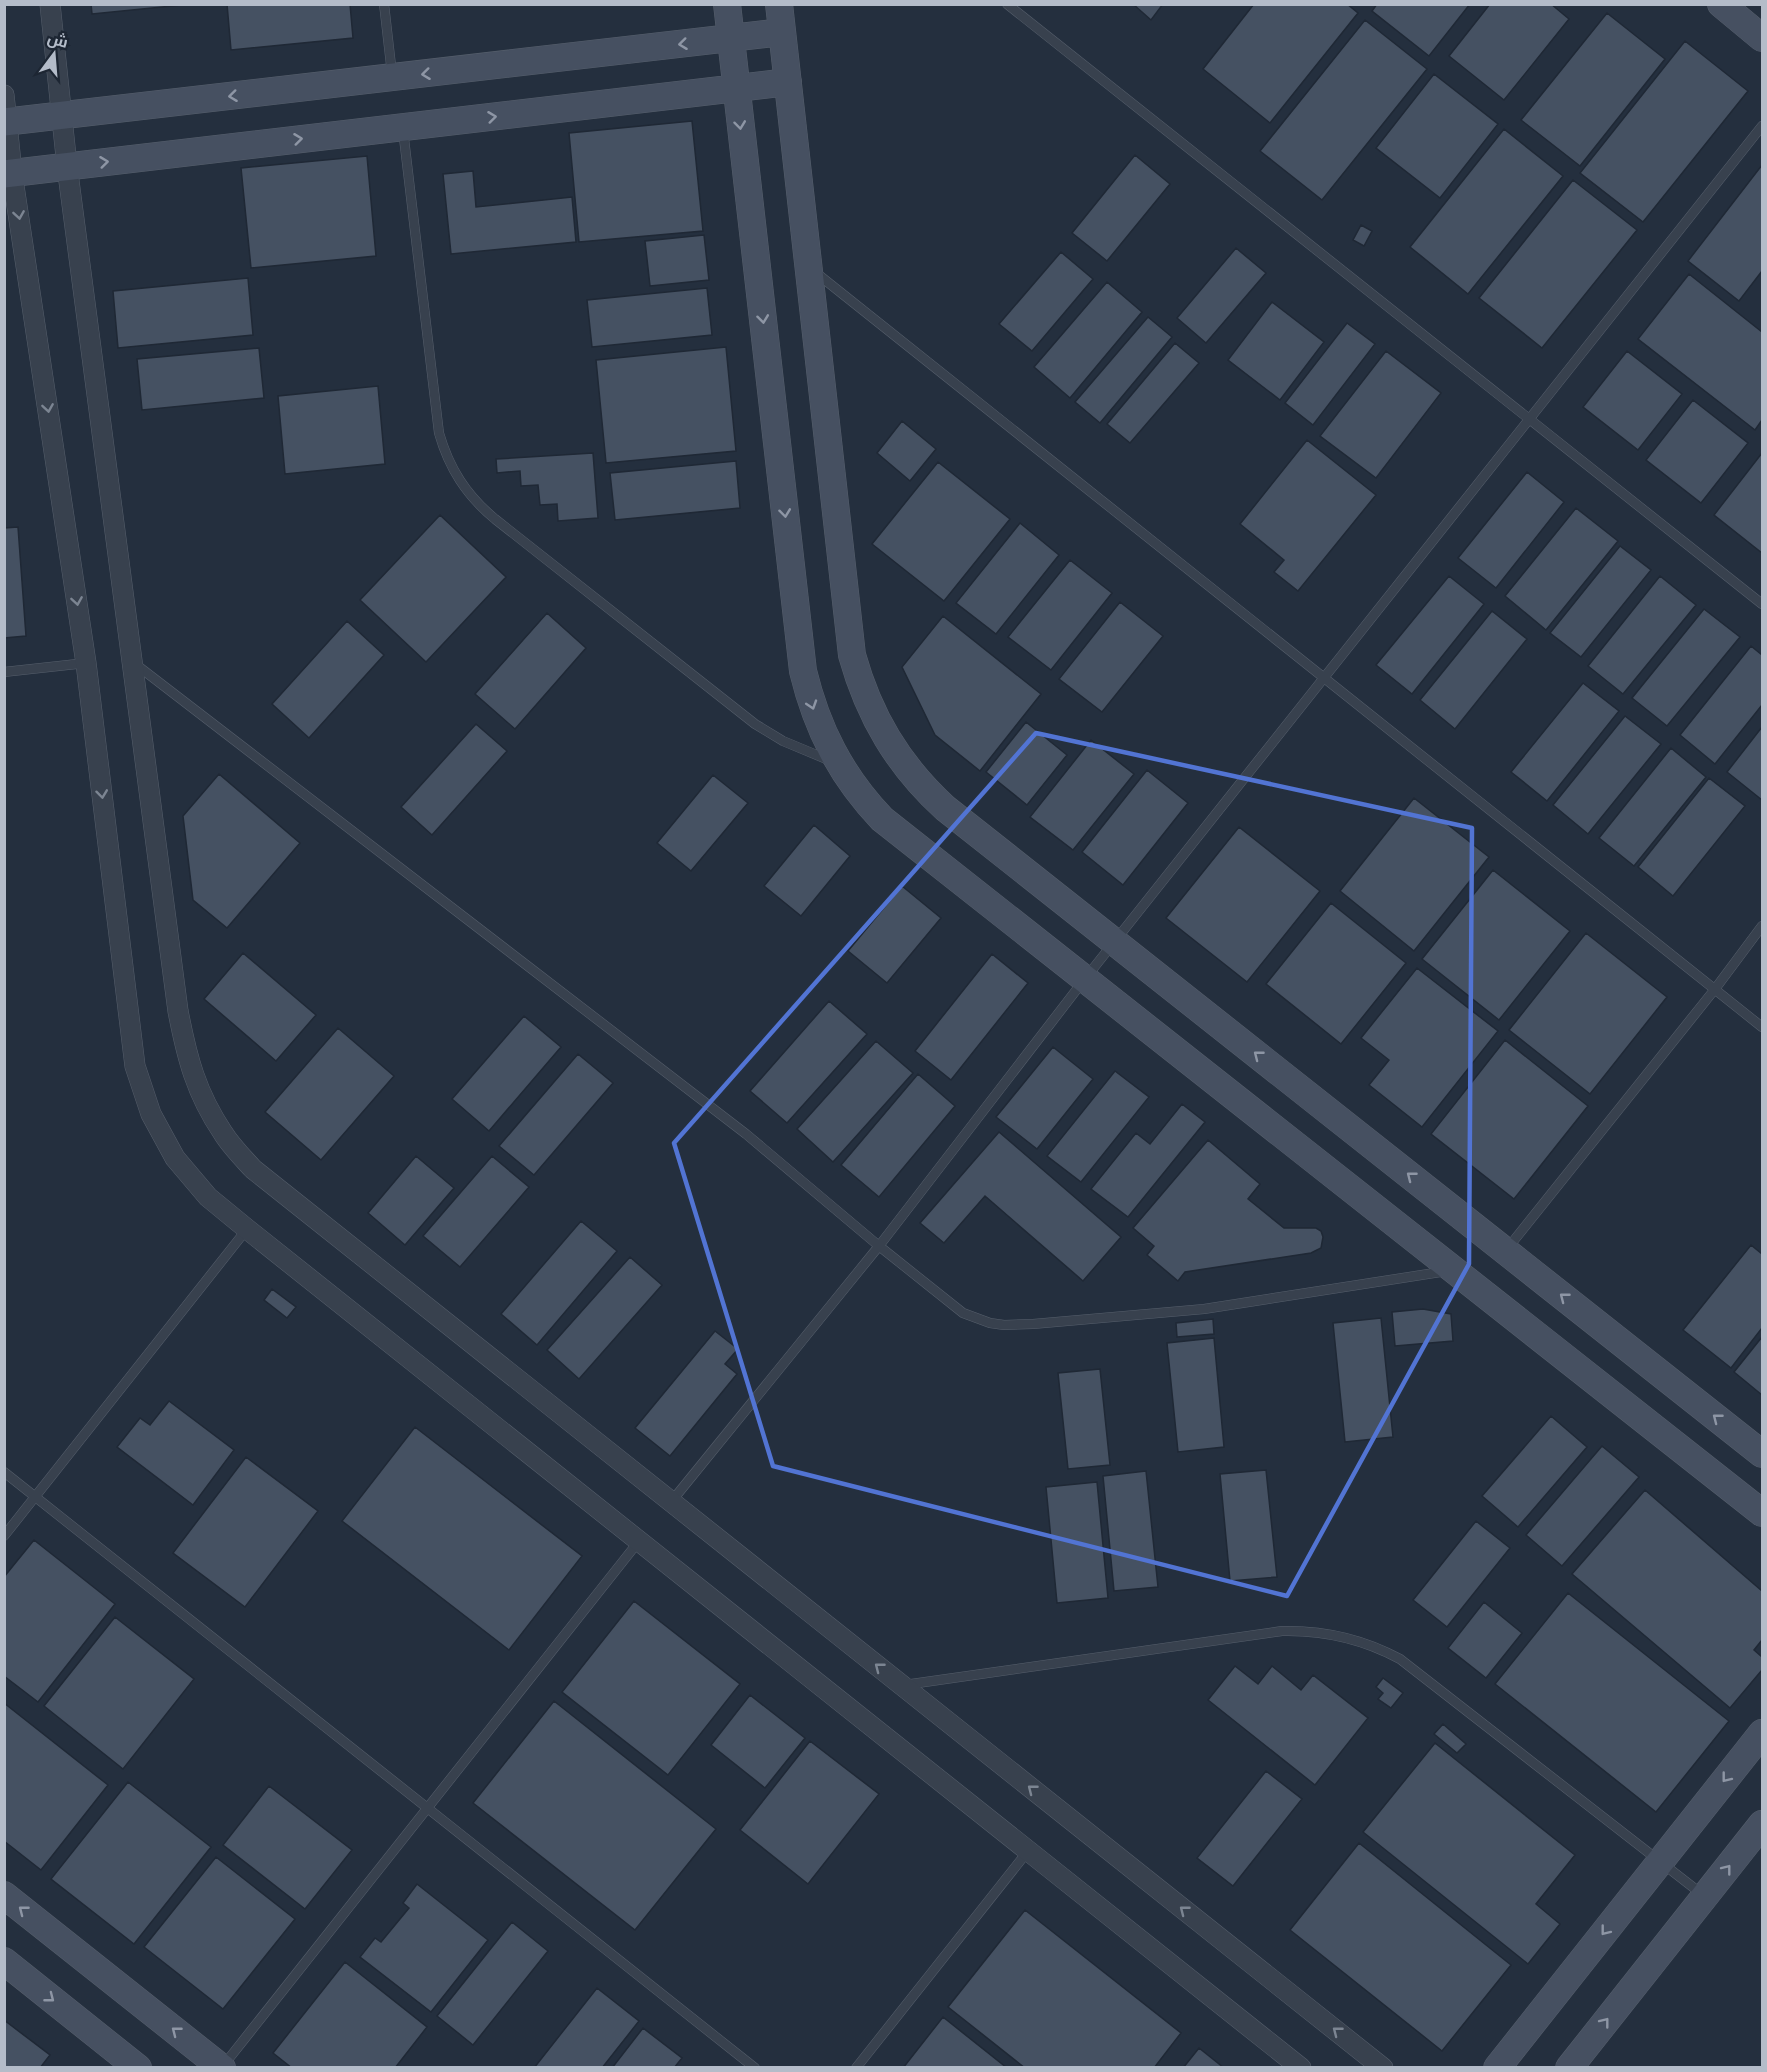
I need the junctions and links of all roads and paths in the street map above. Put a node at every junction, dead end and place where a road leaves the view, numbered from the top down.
1 (50, 4) edge
2 (384, 4) edge
3 (726, 4) edge
4 (779, 4) edge
5 (1007, 4) edge
6 (1721, 4) edge
7 (782, 32) junction
8 (730, 38) junction
9 (1762, 38) edge
10 (393, 78) junction
11 (788, 82) junction
12 (736, 88) junction
13 (4, 95) edge
14 (61, 116) junction
15 (6, 122) edge
16 (1762, 126) edge
17 (403, 127) junction
18 (67, 166) junction
19 (8, 173) edge
20 (808, 266) junction
21 (1530, 419) junction
22 (1762, 604) edge
23 (86, 663) junction
24 (134, 663) junction
25 (4, 672) edge
26 (1324, 678) junction
27 (838, 764) junction
28 (1762, 926) edge
29 (1115, 942) junction
30 (1084, 980) junction
31 (1715, 989) junction
32 (1762, 1026) edge
33 (247, 1229) junction
34 (879, 1246) junction
35 (1505, 1251) junction
36 (1455, 1270) junction
37 (1762, 1454) edge
38 (4, 1472) edge
39 (35, 1497) junction
40 (670, 1502) junction
41 (1762, 1513) edge
42 (4, 1536) edge
43 (639, 1541) junction
44 (901, 1685) junction
45 (1762, 1733) edge
46 (428, 1808) junction
47 (1762, 1824) edge
48 (1028, 1851) junction
49 (1661, 1861) junction
50 (4, 1895) edge
51 (1705, 1897) junction
52 (4, 1961) edge
53 (138, 2067) edge
54 (222, 2067) edge
55 (755, 2067) edge
56 (856, 2067) edge
57 (1301, 2067) edge
58 (1383, 2067) edge
59 (1497, 2067) edge
60 (1569, 2067) edge

1 - 14 street
2 - 10 lane
3 - 8 street
4 - 7 street
5 - 21 lane
6 - 9 street
7 - 8 street
7 - 11 street
8 -> 10 street
8 - 12 street
10 -> 14 street
11 - 12 street
11 - 20 street
17 -> 12 street
12 -> 27 street
13 - 15 street
14 - 15 street
14 - 18 street
15 - 19 street
16 - 21 lane
18 -> 17 street
17 - 27 lane
18 - 19 street
18 - 24 street
19 -> 23 street
20 - 26 lane
20 - 29 street
21 - 22 lane
21 - 26 lane
23 - 25 lane
23 -> 33 street
24 - 34 lane
24 - 40 street
26 - 29 lane
26 - 31 lane
27 - 30 street
28 - 31 lane
29 - 30 lane
35 -> 29 street
30 - 34 lane
30 - 36 street
31 - 32 lane
31 - 35 lane
33 - 39 lane
33 - 43 street
34 - 36 lane
34 - 40 lane
37 -> 35 street
36 - 41 street
38 - 39 lane
39 - 42 lane
39 - 46 lane
44 -> 40 street
43 - 46 lane
43 - 48 street
44 - 49 lane
58 -> 44 street
45 -> 49 street
46 - 54 lane
46 - 55 lane
51 -> 47 street
48 - 56 lane
48 - 57 street
49 - 51 lane
49 -> 59 street
54 -> 50 street
60 -> 51 street
52 -> 53 street

